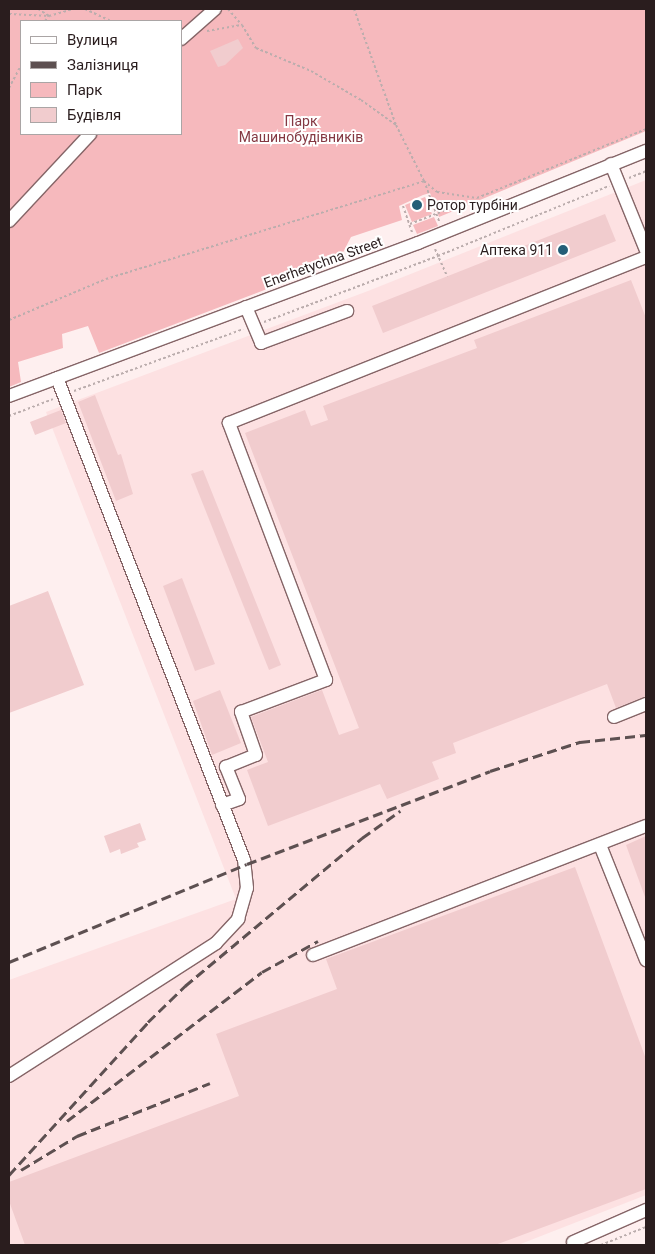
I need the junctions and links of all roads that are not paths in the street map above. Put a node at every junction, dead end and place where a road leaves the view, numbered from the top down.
1 (215, 9) edge
2 (182, 38) edge
3 (89, 135) edge
4 (646, 151) edge
5 (611, 164) junction
6 (9, 221) edge
7 (643, 233) edge
8 (646, 250) edge
9 (646, 257) edge
10 (246, 307) junction
11 (347, 311) dead end
12 (57, 378) junction
13 (9, 396) edge
14 (646, 704) edge
15 (614, 717) dead end
16 (222, 805) junction
17 (646, 826) edge
18 (600, 845) junction
19 (313, 955) dead end
20 (646, 960) edge
21 (9, 1076) edge
22 (646, 1210) edge
23 (571, 1244) edge

1 - 2 street
3 - 6 street
4 - 5 street, Enerhetychna Street
5 - 7 street
5 - 10 street, Enerhetychna Street
7 - 8 street
9 - 16 street
10 - 11 street
10 - 12 street, Enerhetychna Street
12 - 13 street, Enerhetychna Street
12 - 16 street
14 - 15 street
16 - 21 street
17 - 18 street
18 - 19 street
18 - 20 street
22 - 23 street

